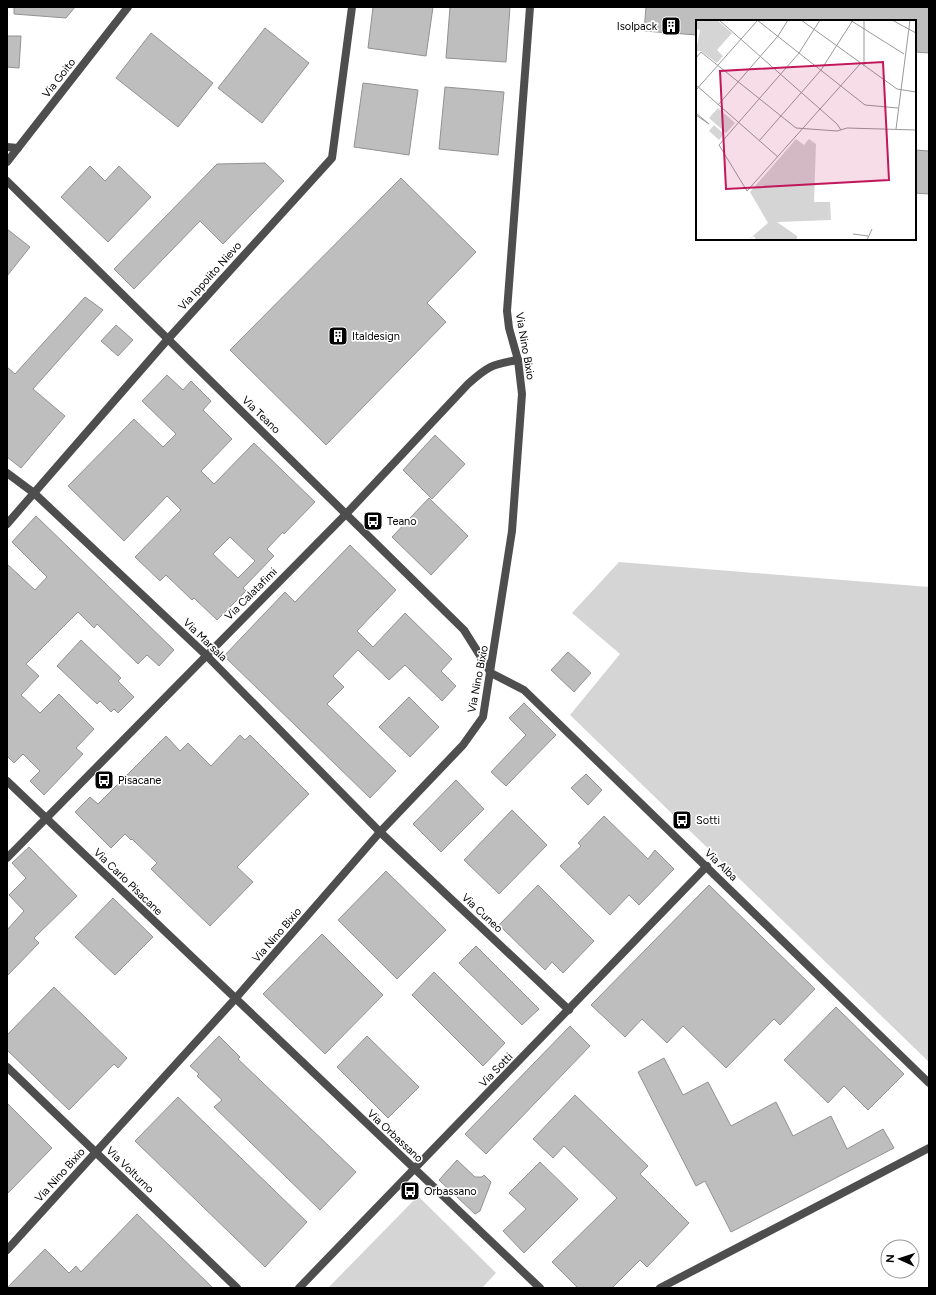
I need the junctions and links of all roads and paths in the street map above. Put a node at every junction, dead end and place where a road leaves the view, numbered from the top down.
1 (128, 7) edge
2 (352, 7) edge
3 (530, 7) edge
4 (7, 147) edge
5 (18, 148) junction
6 (7, 162) edge
7 (7, 181) edge
8 (168, 339) junction
9 (518, 360) junction
10 (7, 473) edge
11 (34, 493) junction
12 (347, 513) junction
13 (7, 524) edge
14 (206, 655) junction
15 (491, 672) junction
16 (7, 781) edge
17 (45, 818) junction
18 (380, 832) junction
19 (7, 858) edge
20 (707, 866) junction
21 (236, 999) junction
22 (569, 1010) junction
23 (7, 1067) edge
24 (929, 1083) edge
25 (929, 1148) edge
26 (96, 1152) junction
27 (415, 1169) junction
28 (7, 1250) edge
29 (237, 1288) edge
30 (299, 1288) edge
31 (540, 1288) edge
32 (660, 1288) edge

1 - 5 street, Via Goito
2 - 8 street, Via Ippolito Nievo
3 - 9 street, Via Nino Bixio
4 - 5 street
5 - 6 street, Via Goito
7 - 8 street, Via Teano
8 - 11 street, Via Ippolito Nievo
8 - 12 street, Via Teano
9 - 12 street, Via Calatafimi
9 - 15 street, Via Nino Bixio
10 - 11 street, Via Marsala
11 - 13 street, Via Ippolito Nievo
11 - 14 street, Via Marsala
12 - 14 street, Via Calatafimi
12 - 15 street, Via Teano
14 - 17 street, Via Calatafimi
14 - 18 street, Via Marsala
15 - 18 street, Via Nino Bixio
15 - 20 street, Via Alba
16 - 17 street, Via Carlo Pisacane
17 - 19 street, Via Calatafimi
17 - 21 street, Via Carlo Pisacane
18 - 21 street, Via Nino Bixio
18 - 22 street, Via Cuneo
20 - 22 street, Via Sotti
20 - 24 street, Via Alba
21 - 26 street, Via Nino Bixio
21 - 27 street, Via Orbassano
22 - 27 street, Via Sotti
23 - 26 street, Via Volturno
25 - 32 street
26 - 28 street, Via Nino Bixio
26 - 29 street, Via Volturno
27 - 30 street, Via Sotti
27 - 31 street, Via Orbassano

